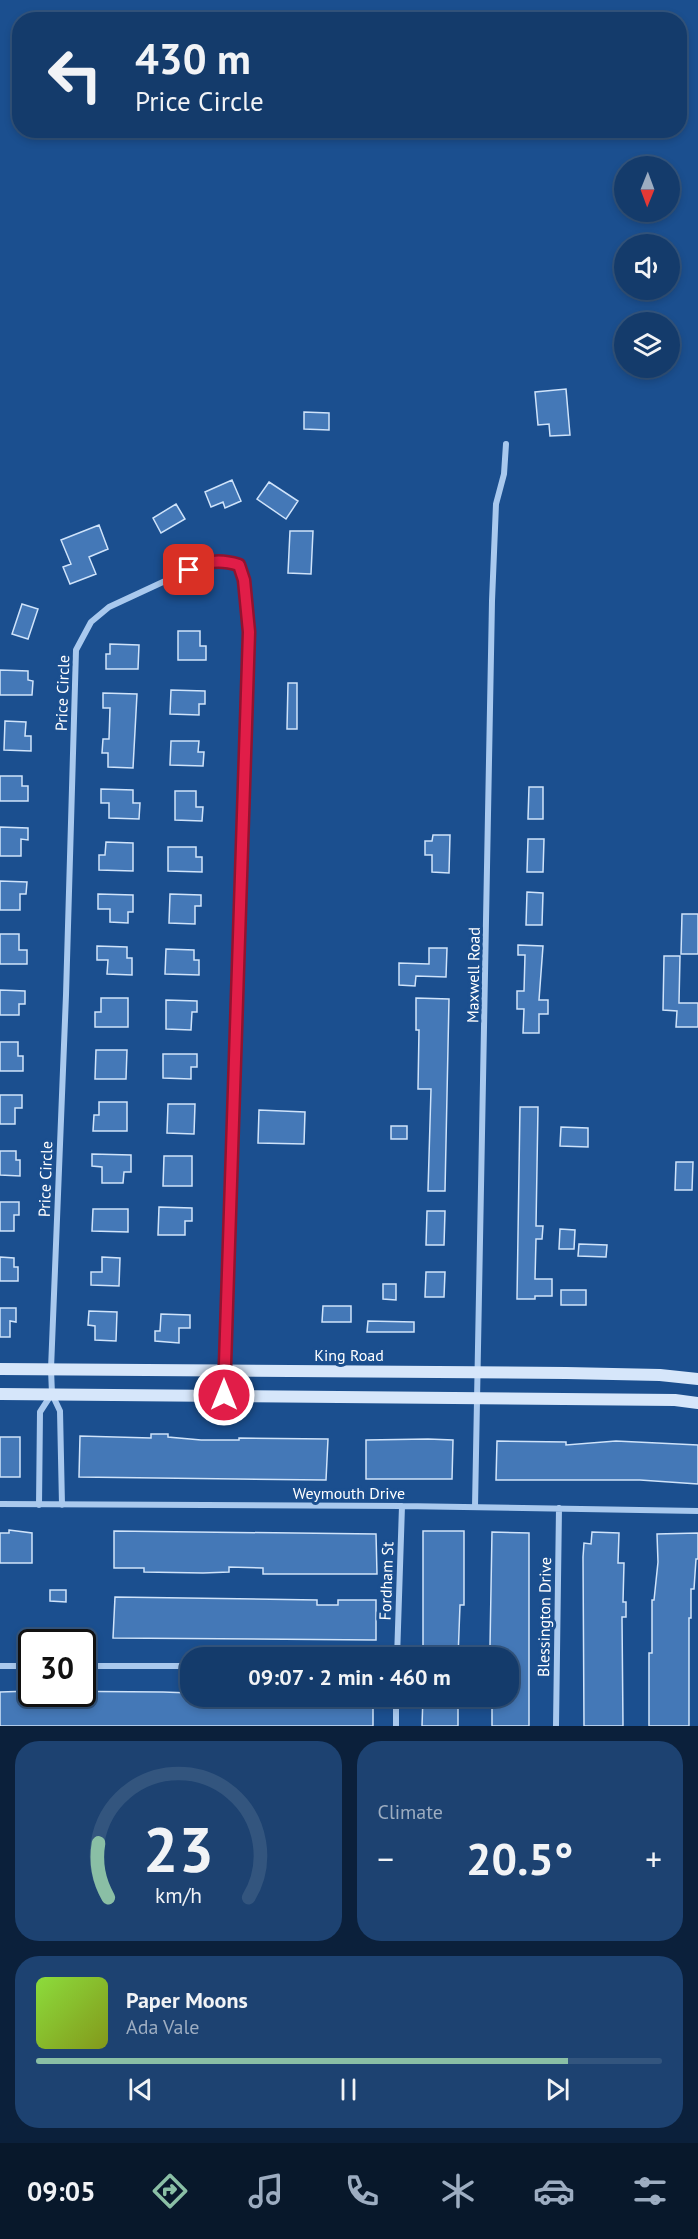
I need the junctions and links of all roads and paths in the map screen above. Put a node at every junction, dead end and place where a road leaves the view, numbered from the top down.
1 (506, 444) dead end
2 (0, 1369) edge
3 (51, 1370) junction
4 (224, 1371) junction
5 (476, 1372) junction
6 (698, 1379) edge
7 (0, 1394) edge
8 (52, 1394) junction
9 (224, 1395) junction
10 (477, 1397) junction
11 (698, 1403) edge
12 (0, 1504) edge
13 (39, 1505) junction
14 (62, 1505) junction
15 (402, 1506) junction
16 (475, 1508) junction
17 (559, 1508) junction
18 (698, 1511) edge
19 (397, 1647) edge
20 (0, 1666) edge
21 (18, 1666) edge
22 (96, 1666) edge
23 (180, 1666) edge
24 (396, 1707) edge
25 (396, 1726) edge
26 (556, 1726) edge

1 - 5 street, Maxwell Road
2 - 3 street, King Road
3 - 4 street, King Road
3 - 4 street, Price Circle
3 - 8 street
4 - 5 street, King Road
4 - 9 street, Price Circle
5 - 6 street, King Road
5 - 10 street, Maxwell Road
7 - 8 street
8 - 9 street
8 - 13 street
8 - 14 street
9 - 10 street
10 - 11 street
10 - 16 street, Maxwell Road
12 - 13 street, Weymouth Drive
13 - 14 street, Weymouth Drive
14 - 15 street, Weymouth Drive
15 - 16 street, Weymouth Drive
15 - 19 street, Fordham St
16 - 17 street, Weymouth Drive
17 - 18 street, Weymouth Drive
17 - 26 street, Blessington Drive
20 - 21 street
22 - 23 street
24 - 25 street

